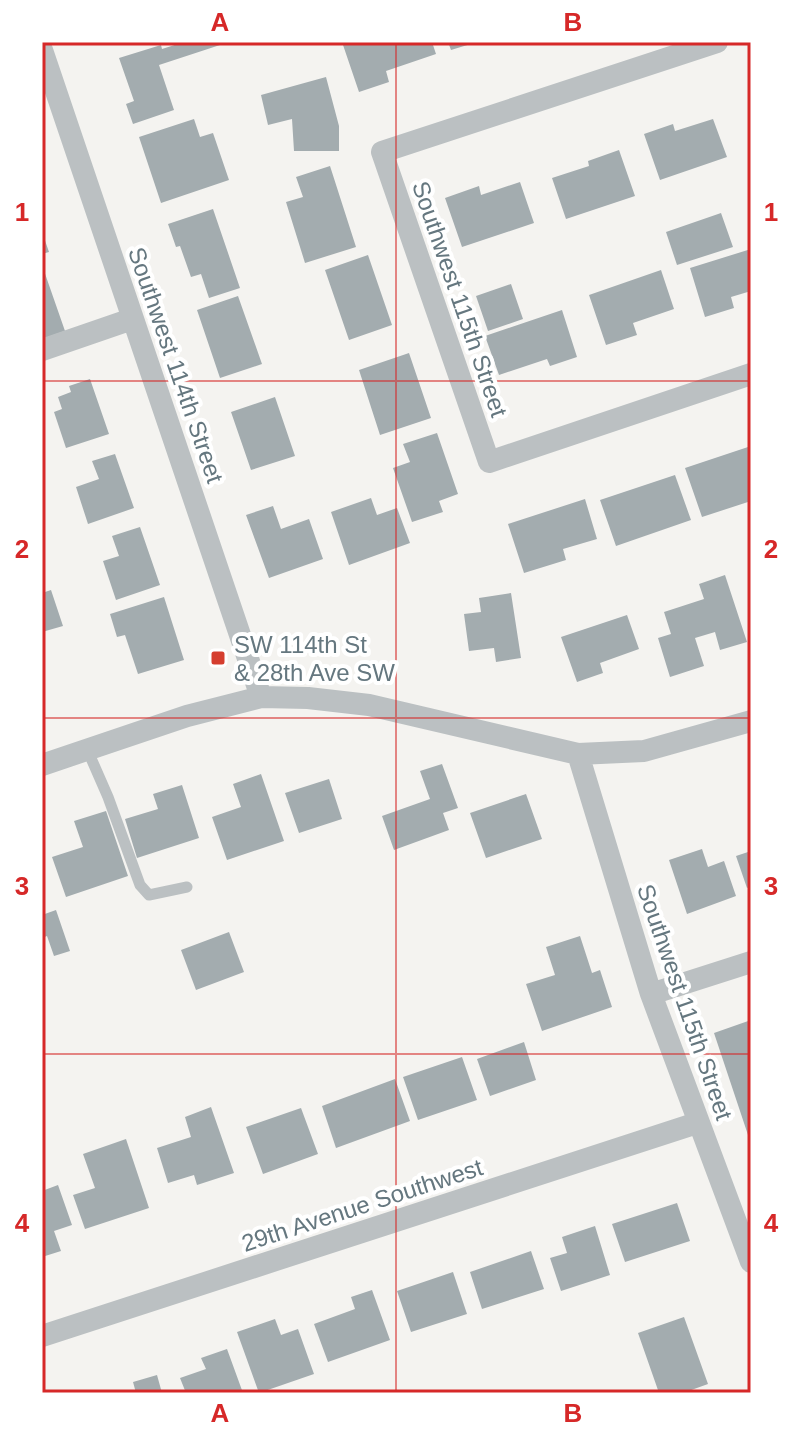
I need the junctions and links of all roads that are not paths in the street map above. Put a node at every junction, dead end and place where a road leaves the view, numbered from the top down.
1 (717, 42) edge
2 (42, 50) edge
3 (132, 319) junction
4 (42, 350) edge
5 (751, 374) edge
6 (261, 697) junction
7 (751, 721) edge
8 (87, 749) junction
9 (578, 754) junction
10 (42, 765) edge
11 (187, 887) dead end
12 (751, 962) edge
13 (651, 994) junction
14 (697, 1123) junction
15 (751, 1262) edge
16 (42, 1336) edge

1 - 5 street, Southwest 115th Street
2 - 3 street, Southwest 114th Street
3 - 4 street
3 - 6 street, Southwest 114th Street
6 - 8 street
6 - 9 street
7 - 9 street
8 - 10 street
8 - 11 lane
9 - 13 street, Southwest 115th Street
12 - 13 street
13 - 14 street, Southwest 115th Street
14 - 15 street, Southwest 115th Street
14 - 16 street, 29th Avenue Southwest

